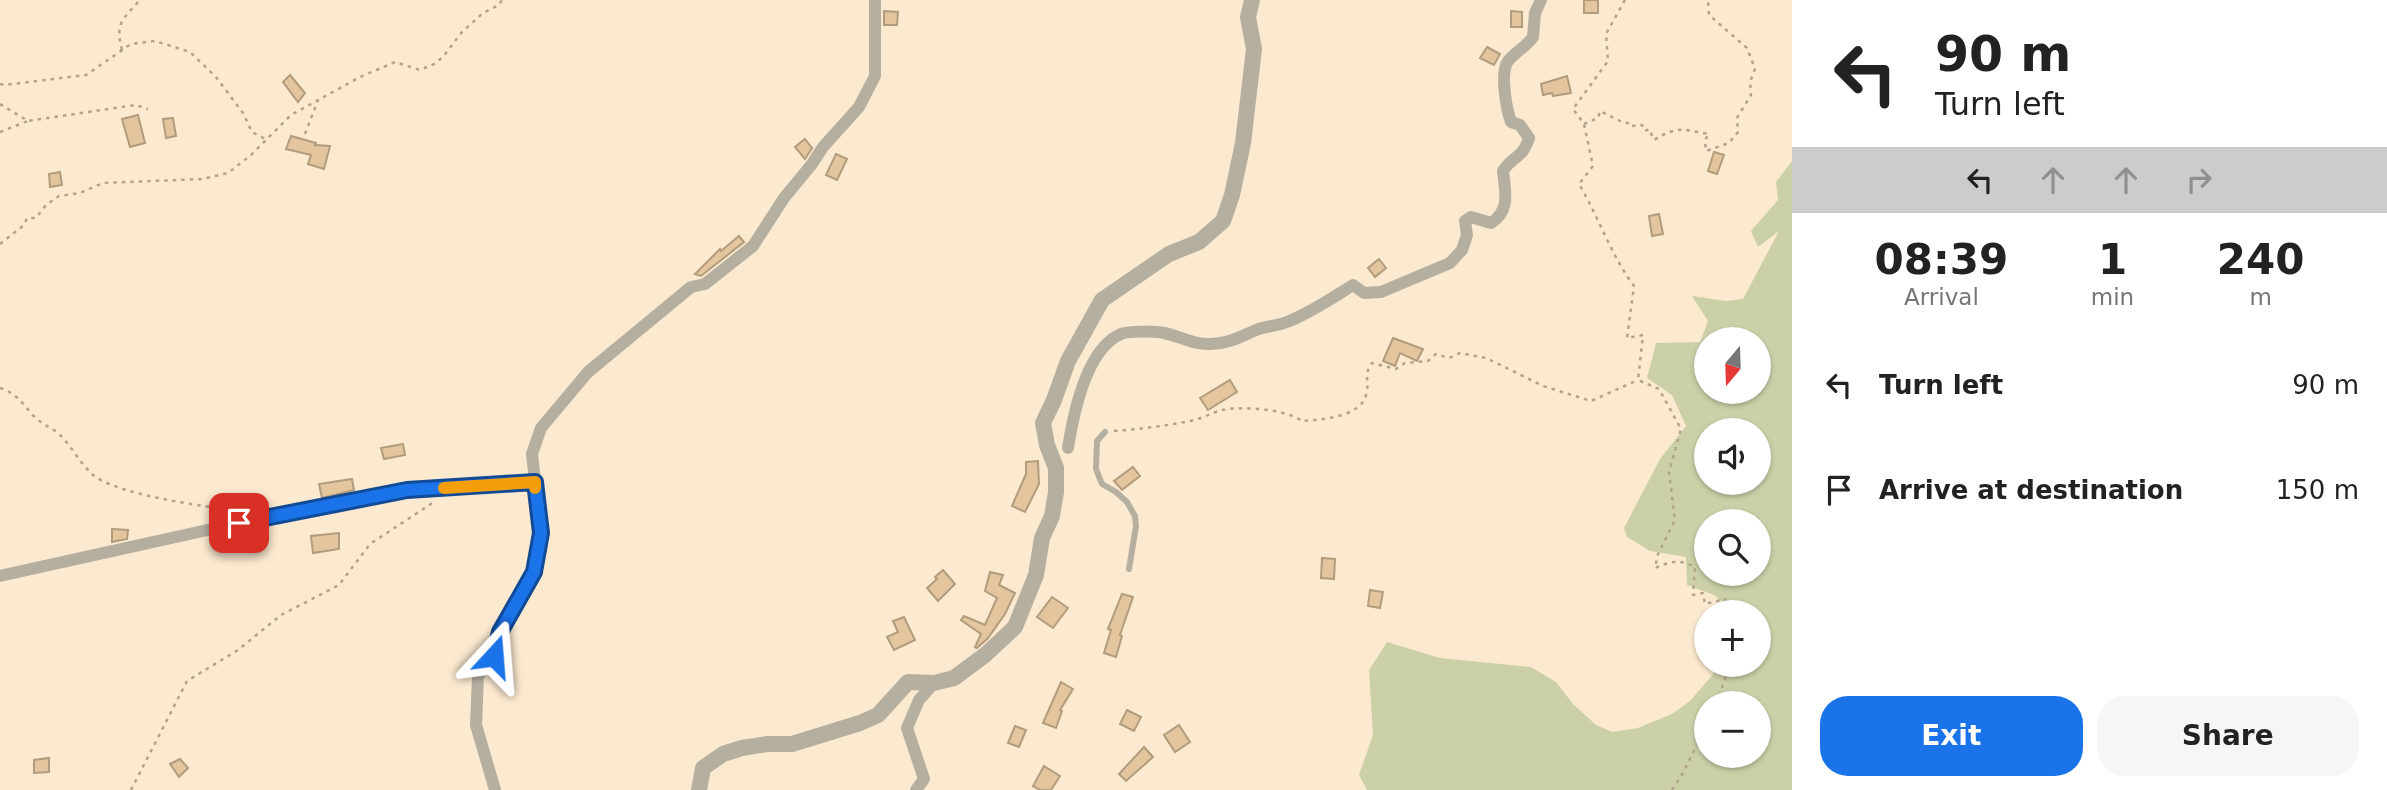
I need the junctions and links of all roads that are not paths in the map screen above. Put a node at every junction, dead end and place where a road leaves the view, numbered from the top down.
1 (876, 0) edge
2 (1252, 0) edge
3 (1541, 0) edge
4 (1105, 432) road end
5 (1068, 448) dead end
6 (535, 482) junction
7 (1129, 569) dead end
8 (0, 576) edge
9 (934, 683) junction
10 (495, 790) edge
11 (699, 790) edge
12 (916, 790) edge

1 - 6 street
2 - 9 street
3 - 5 street
4 - 7 lane
6 - 8 street
6 - 10 street
9 - 11 street
9 - 12 street

